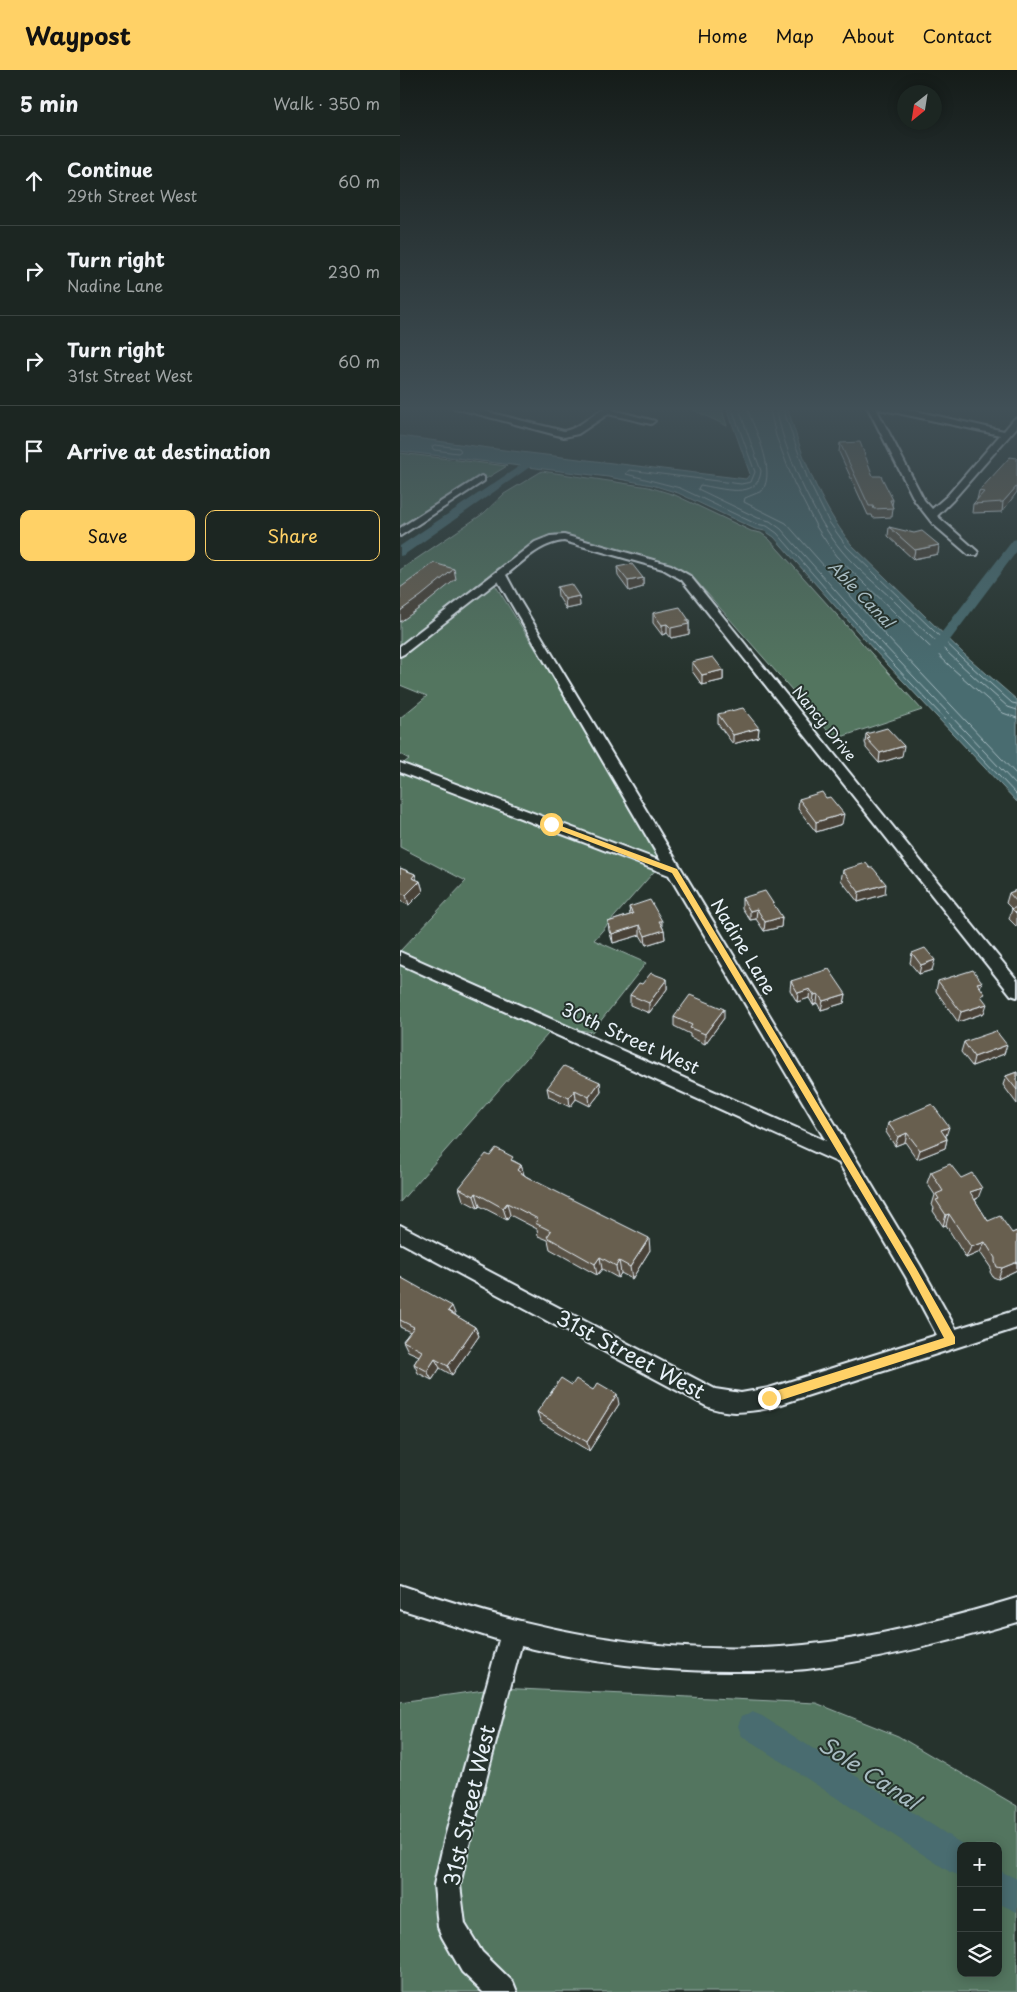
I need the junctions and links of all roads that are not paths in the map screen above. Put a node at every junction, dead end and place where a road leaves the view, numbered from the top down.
1 (455, 496) edge
2 (917, 496) edge
3 (952, 496) edge
4 (931, 516) junction
5 (400, 534) edge
6 (564, 538) joint
7 (973, 553) dead end
8 (500, 574) junction
9 (400, 652) edge
10 (400, 767) edge
11 (674, 871) junction
12 (400, 958) edge
13 (1017, 991) edge
14 (844, 1156) junction
15 (400, 1232) edge
16 (1017, 1319) edge
17 (951, 1340) junction
18 (400, 1597) edge
19 (1017, 1610) edge
20 (513, 1633) junction
21 (503, 1992) edge

1 - 5 street
2 - 4 street
3 - 4 street
4 - 7 street
6 - 8 street
6 - 13 street, Nancy Drive
8 - 9 street
8 - 11 street, Nadine Lane
10 - 11 street
11 - 14 street, Nadine Lane
12 - 14 street, 30th Street West
14 - 17 street, Nadine Lane
15 - 17 street, 31st Street West
16 - 17 street, 31st Street West
18 - 20 street
19 - 20 street
20 - 21 street, 31st Street West

